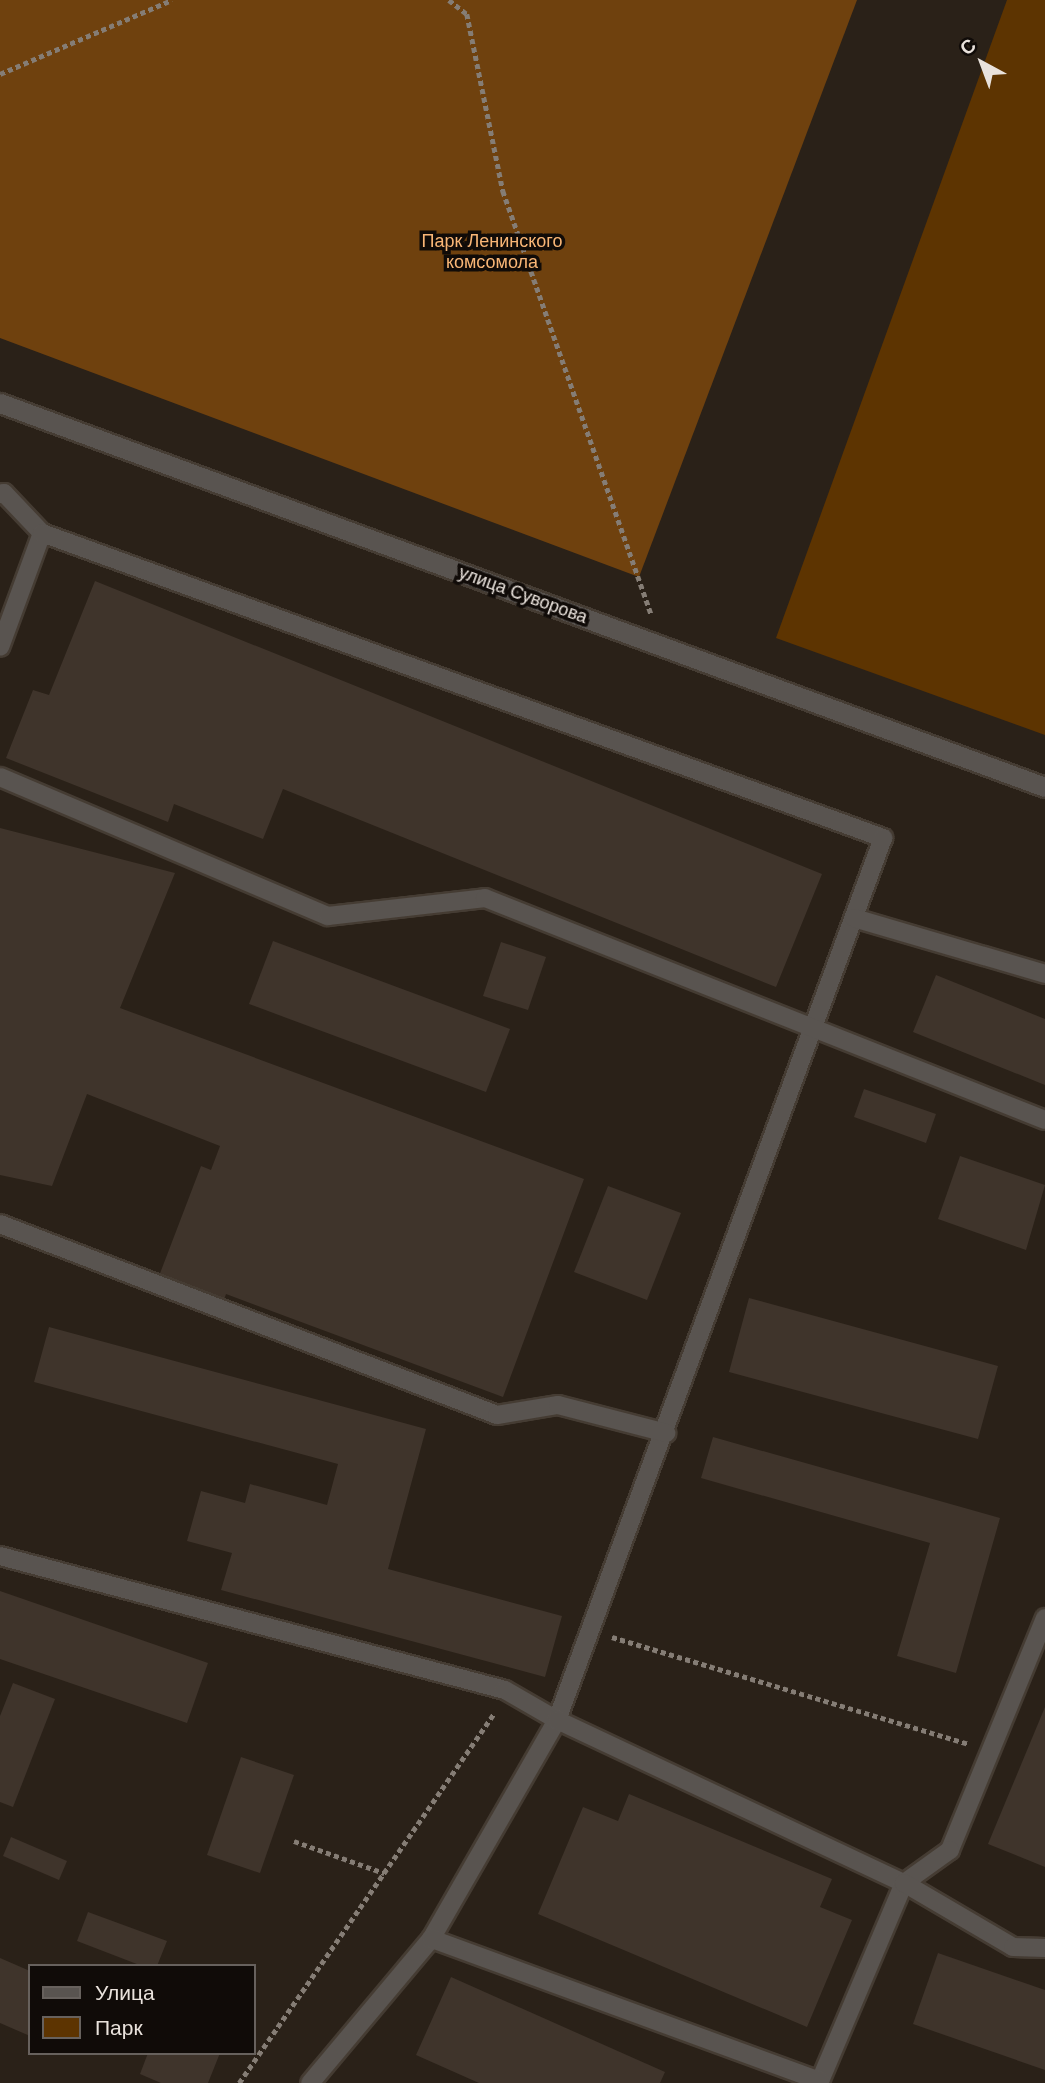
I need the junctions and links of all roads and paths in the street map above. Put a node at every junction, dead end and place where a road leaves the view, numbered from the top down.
1 (172, 0) edge
2 (449, 0) edge
3 (0, 74) edge
4 (0, 403) edge
5 (0, 494) edge
6 (42, 533) junction
7 (661, 646) junction
8 (0, 647) edge
9 (0, 777) edge
10 (1045, 787) edge
11 (854, 918) junction
12 (1045, 974) edge
13 (814, 1027) junction
14 (1045, 1120) edge
15 (0, 1224) edge
16 (666, 1433) junction
17 (0, 1556) edge
18 (1045, 1618) edge
19 (591, 1630) junction
20 (503, 1701) dead end
21 (557, 1720) junction
22 (992, 1751) junction
23 (294, 1841) dead end
24 (384, 1873) junction
25 (904, 1883) junction
26 (431, 1938) junction
27 (1045, 1948) edge
28 (239, 2083) edge
29 (310, 2083) edge

1 - 3 path
2 - 7 path
4 - 7 street, улица Суворова
5 - 6 lane
6 - 8 lane
6 - 11 lane
7 - 10 street, улица Суворова
9 - 13 lane
11 - 12 lane
11 - 13 lane
13 - 14 lane
13 - 16 lane
15 - 16 lane
16 - 19 lane
17 - 21 lane
18 - 22 lane
19 - 21 lane
19 - 22 path
20 - 24 path
21 - 25 lane
21 - 26 lane
22 - 25 lane
23 - 24 path
24 - 28 path
25 - 26 lane
25 - 27 lane
26 - 29 lane

